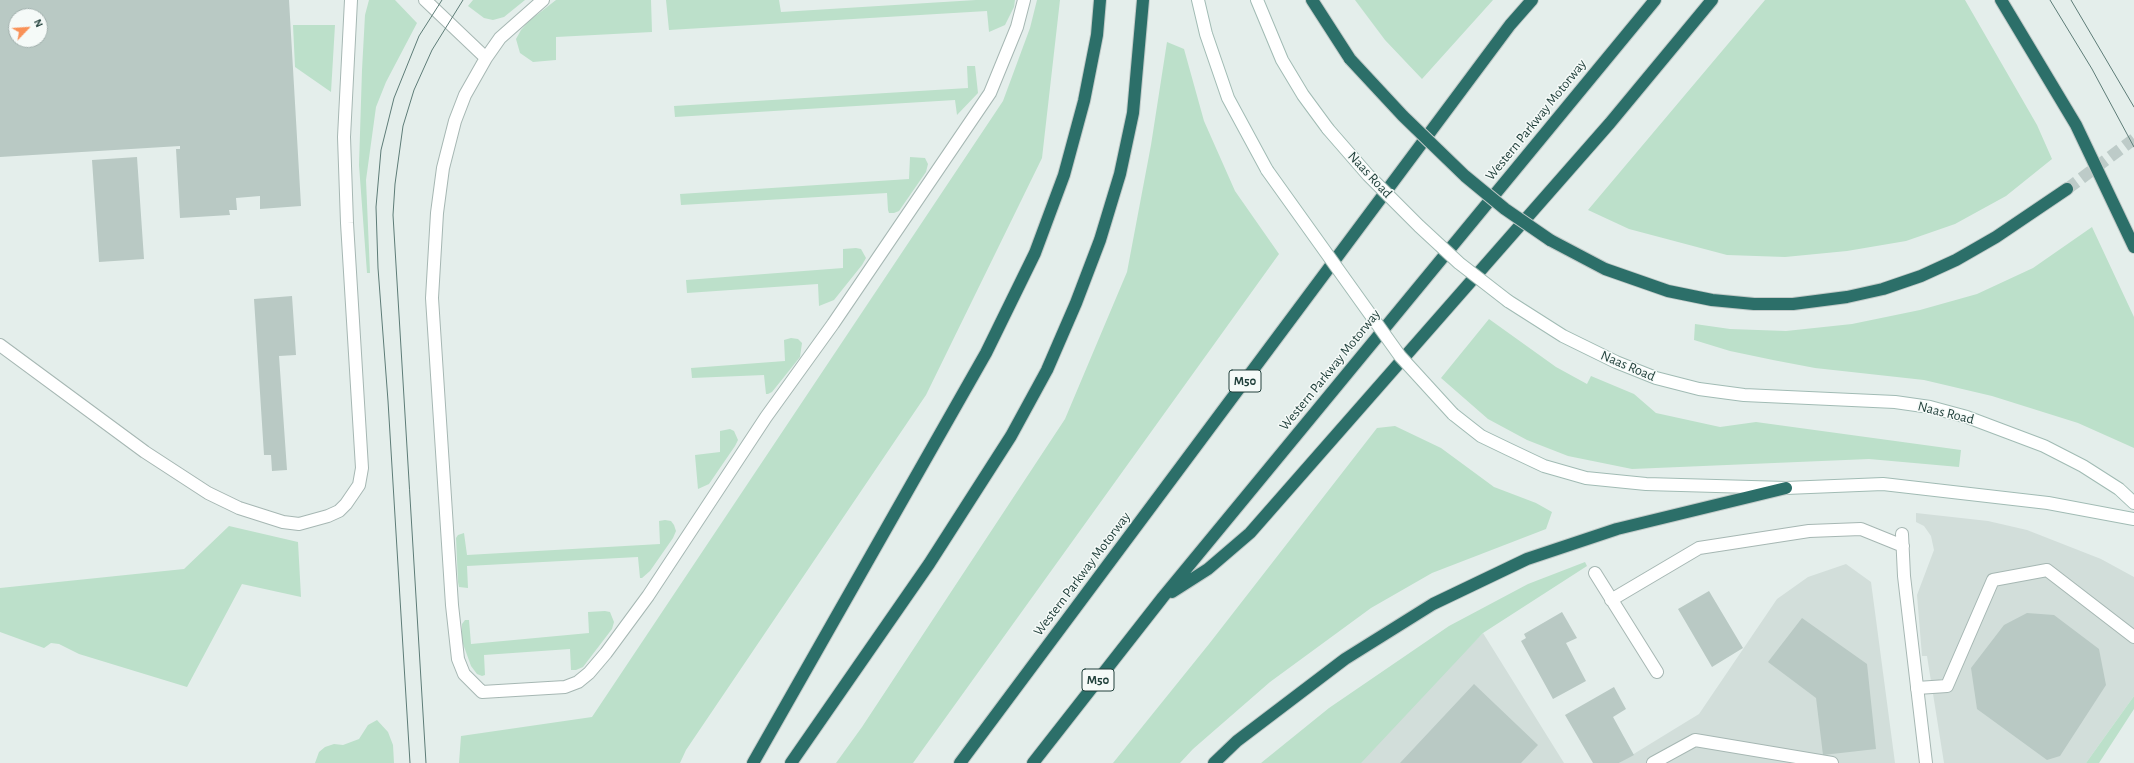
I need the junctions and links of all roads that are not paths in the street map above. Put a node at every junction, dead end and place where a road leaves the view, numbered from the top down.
1 (351, 0) edge
2 (425, 0) edge
3 (543, 0) edge
4 (1024, 0) edge
5 (1100, 0) edge
6 (1143, 0) edge
7 (1198, 0) edge
8 (1257, 0) edge
9 (1312, 0) edge
10 (1532, 0) edge
11 (1655, 0) edge
12 (1712, 0) edge
13 (2001, 0) edge
14 (486, 58) junction
15 (2067, 189) tunnel mouth
16 (2134, 247) edge
17 (0, 345) edge
18 (1786, 488) junction
19 (2134, 503) edge
20 (2134, 519) edge
21 (1595, 573) dead end
22 (1163, 598) junction
23 (1612, 600) junction
24 (2134, 638) edge
25 (1657, 672) dead end
26 (1917, 688) junction
27 (753, 763) edge
28 (791, 763) edge
29 (960, 763) edge
30 (1033, 763) edge
31 (1214, 763) edge
32 (1653, 763) edge
33 (1832, 763) edge
34 (1926, 763) edge

1 - 17 main road
2 - 14 main road
3 - 14 main road
4 - 14 main road
5 - 27 highway
6 - 28 highway
7 - 18 main road, bridge
8 - 19 main road, Naas Road, bridge
9 - 15 highway, bridge
10 - 29 highway, Western Parkway Motorway / M50
11 - 22 highway, Western Parkway Motorway / M50
12 - 22 highway
13 - 16 highway
18 - 20 main road
18 - 31 highway
21 - 23 main road
22 - 30 highway, Western Parkway Motorway / M50
23 - 25 main road
23 - 26 main road
24 - 26 main road
26 - 34 main road
32 - 33 main road

